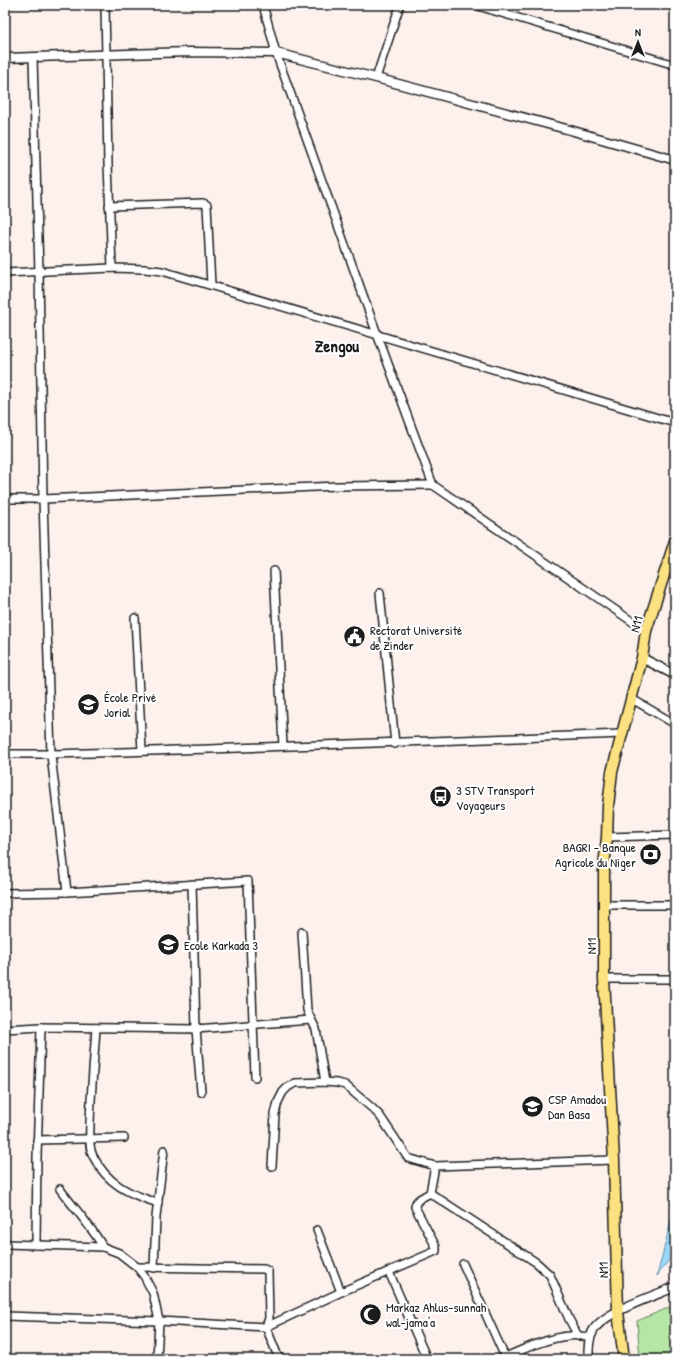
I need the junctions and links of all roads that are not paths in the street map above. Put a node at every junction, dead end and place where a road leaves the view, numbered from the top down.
1 (105, 5) edge
2 (263, 5) edge
3 (400, 5) edge
4 (475, 5) edge
5 (276, 53) junction
6 (105, 56) junction
7 (5, 58) edge
8 (33, 58) junction
9 (675, 65) edge
10 (376, 78) junction
11 (675, 160) edge
12 (109, 206) junction
13 (112, 268) junction
14 (39, 272) junction
15 (5, 273) edge
16 (211, 285) junction
17 (377, 334) junction
18 (675, 423) edge
19 (433, 485) junction
20 (5, 499) edge
21 (43, 499) junction
22 (675, 541) edge
23 (274, 571) dead end
24 (380, 593) dead end
25 (135, 618) dead end
26 (646, 631) junction
27 (642, 658) junction
28 (675, 675) edge
29 (632, 699) junction
30 (675, 724) edge
31 (621, 734) junction
32 (395, 744) junction
33 (283, 746) junction
34 (142, 751) junction
35 (5, 754) edge
36 (51, 755) junction
37 (675, 835) edge
38 (607, 837) junction
39 (192, 884) junction
40 (67, 892) junction
41 (5, 893) edge
42 (604, 905) junction
43 (675, 905) edge
44 (302, 932) dead end
45 (604, 979) junction
46 (675, 979) edge
47 (311, 1020) junction
48 (254, 1025) junction
49 (41, 1027) junction
50 (96, 1028) junction
51 (5, 1029) edge
52 (196, 1029) junction
53 (255, 1077) dead end
54 (325, 1082) junction
55 (201, 1092) dead end
56 (90, 1138) junction
57 (124, 1138) dead end
58 (37, 1140) junction
59 (164, 1150) dead end
60 (614, 1160) junction
61 (272, 1166) dead end
62 (435, 1166) junction
63 (60, 1189) dead end
64 (430, 1193) junction
65 (158, 1203) junction
66 (317, 1230) dead end
67 (5, 1244) edge
68 (36, 1245) junction
69 (103, 1247) junction
70 (463, 1264) dead end
71 (137, 1267) junction
72 (154, 1268) junction
73 (389, 1272) junction
74 (675, 1287) edge
75 (341, 1292) junction
76 (618, 1312) junction
77 (5, 1316) edge
78 (159, 1321) junction
79 (266, 1327) junction
80 (578, 1336) junction
81 (590, 1338) junction
82 (519, 1350) junction
83 (503, 1358) edge
84 (157, 1359) edge
85 (279, 1359) edge
86 (426, 1359) edge
87 (520, 1359) edge
88 (589, 1359) edge
89 (624, 1359) edge

1 - 6 street
2 - 5 street
3 - 10 street
4 - 9 street
5 - 6 street
5 - 10 street
5 - 17 street
6 - 8 street
6 - 12 street
7 - 8 street
8 - 14 street
10 - 11 street
12 - 13 street
12 - 16 street
13 - 14 street
13 - 16 street
14 - 15 street
14 - 21 street
16 - 17 street
17 - 18 street
17 - 19 street
19 - 21 street
19 - 26 street
20 - 21 street
21 - 36 street
22 - 26 main road, N11
23 - 33 street
24 - 32 street
25 - 34 street
26 - 27 main road, N11
27 - 28 street
27 - 29 main road, N11
29 - 30 street
29 - 31 main road, N11
31 - 32 street
31 - 38 main road, N11
32 - 33 street
33 - 34 street
34 - 36 street
35 - 36 street
36 - 40 street
37 - 38 street
38 - 42 main road, N11
39 - 40 street
39 - 48 street
39 - 52 street
40 - 41 street
42 - 43 street
42 - 45 main road, N11
44 - 47 street
45 - 46 street
45 - 60 main road, N11
47 - 48 street
47 - 54 street
48 - 52 street
48 - 53 street
49 - 50 street
49 - 51 street
49 - 58 street
50 - 52 street
50 - 56 street
52 - 55 street
54 - 61 street
54 - 62 street
56 - 57 street
56 - 58 street
56 - 65 street
58 - 68 street
59 - 65 street
60 - 62 street
60 - 76 main road, N11
62 - 64 street
63 - 69 street
64 - 73 street
64 - 80 street
65 - 72 street
66 - 75 street
67 - 68 street
68 - 69 street
69 - 71 street
70 - 83 street
71 - 72 street
71 - 78 street
72 - 79 street
73 - 75 street
73 - 86 street
74 - 76 street
75 - 79 street
76 - 81 street
76 - 89 main road, N11
77 - 78 street
78 - 79 street
78 - 84 street
79 - 85 street
80 - 81 street
80 - 82 street
81 - 88 street
82 - 83 street
82 - 87 street

